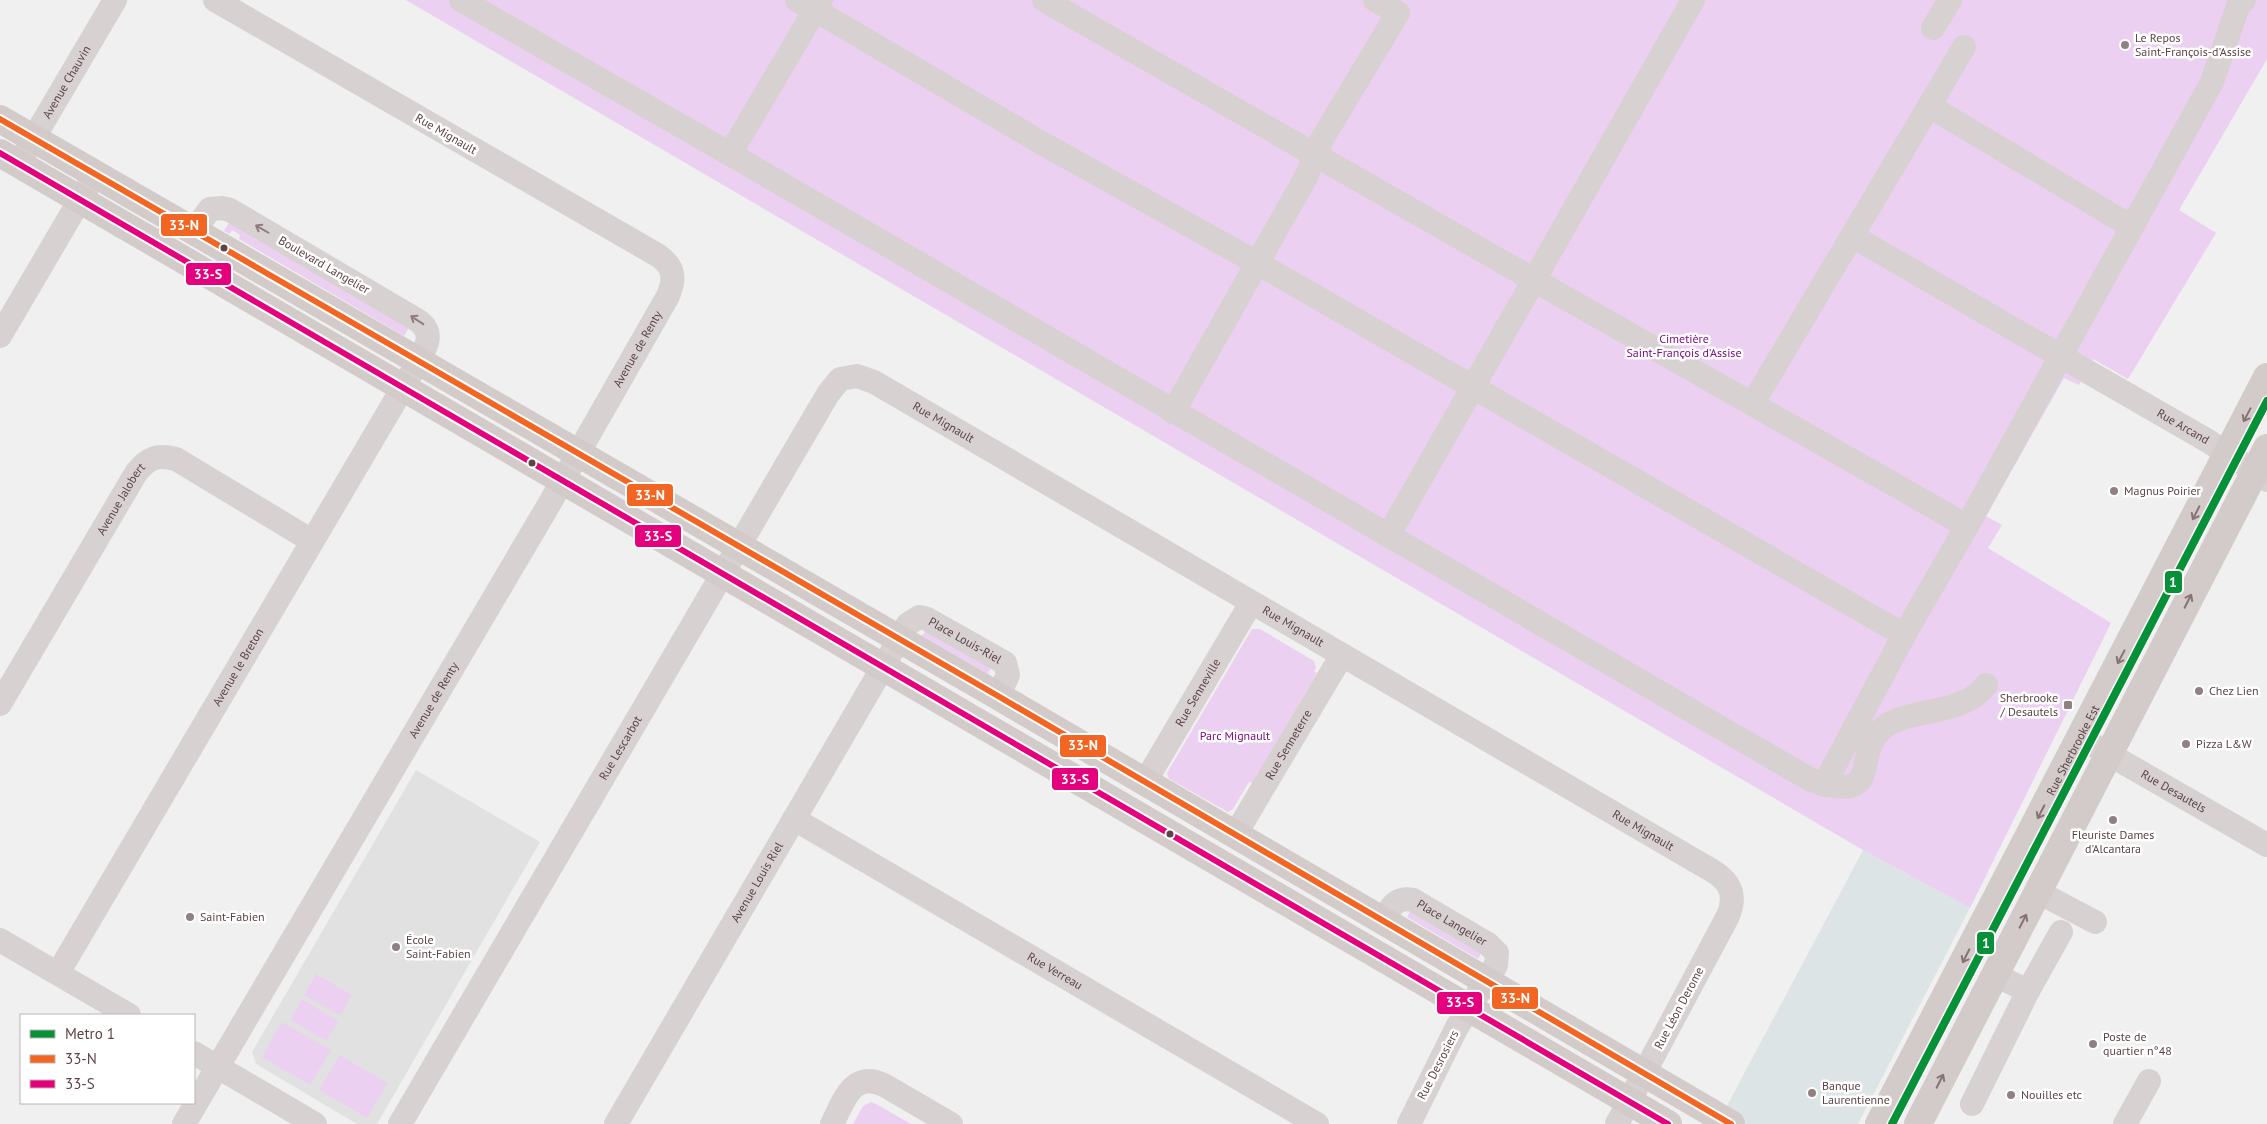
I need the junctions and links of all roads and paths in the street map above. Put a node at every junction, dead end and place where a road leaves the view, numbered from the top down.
1 (115, 0) edge
2 (215, 0) edge
3 (461, 0) edge
4 (1044, 0) edge
5 (1375, 0) edge
6 (1693, 0) edge
7 (1950, 0) edge
8 (2236, 2) edge
9 (811, 3) edge
10 (1401, 7) edge
11 (1932, 28) dead end
12 (1964, 47) dead end
13 (1929, 106) junction
14 (0, 119) edge
15 (33, 139) junction
16 (730, 154) junction
17 (1315, 156) junction
18 (9, 158) edge
19 (95, 174) junction
20 (80, 200) junction
21 (2132, 227) junction
22 (193, 232) junction
23 (1852, 236) junction
24 (1259, 264) junction
25 (673, 272) joint
26 (1534, 280) junction
27 (0, 336) edge
28 (2059, 356) junction
29 (418, 362) junction
30 (848, 377) joint
31 (2267, 377) edge
32 (402, 386) junction
33 (1473, 388) junction
34 (1753, 403) junction
35 (1174, 412) junction
36 (578, 454) junction
37 (2227, 454) junction
38 (2263, 467) edge
39 (563, 480) junction
40 (1967, 526) junction
41 (1388, 536) junction
42 (312, 541) junction
43 (738, 547) junction
44 (722, 573) junction
45 (1251, 603) junction
46 (2140, 622) junction
47 (1904, 635) junction
48 (2169, 638) junction
49 (899, 640) junction
50 (1342, 655) junction
51 (884, 666) junction
52 (1986, 685) dead end
53 (3, 692) edge
54 (2079, 737) junction
55 (2109, 754) junction
56 (1145, 782) junction
57 (1824, 785) junction
58 (794, 819) junction
59 (1235, 835) junction
60 (2267, 845) edge
61 (1732, 890) joint
62 (2038, 892) junction
63 (2095, 922) dead end
64 (2060, 932) dead end
65 (0, 940) edge
66 (58, 973) junction
67 (1995, 975) junction
68 (1486, 980) junction
69 (2028, 991) junction
70 (1469, 1007) junction
71 (127, 1014) edge
72 (195, 1054) edge
73 (218, 1067) junction
74 (1644, 1073) junction
75 (2149, 1081) dead end
76 (1972, 1104) dead end
77 (1623, 1112) edge
78 (184, 1124) edge
79 (315, 1124) edge
80 (400, 1124) edge
81 (616, 1124) edge
82 (832, 1124) edge
83 (951, 1124) edge
84 (1318, 1124) edge
85 (1409, 1124) edge
86 (1668, 1124) edge
87 (1731, 1124) edge
88 (1879, 1124) edge
89 (1918, 1124) edge
90 (2125, 1124) edge

1 - 15 street, Avenue Chauvin
2 - 25 street, Rue Mignault
3 - 16 street
4 - 17 street
5 - 10 street
6 - 26 street
7 - 11 street
8 - 21 street
9 - 16 street
9 - 24 street
10 - 17 street
12 - 13 street
13 - 21 street
13 - 23 street
14 - 15 main road
15 - 18 street, Avenue Chauvin
15 - 19 main road
16 - 35 street
17 - 24 street
17 - 26 street
18 - 20 main road
19 - 20 street
19 - 22 main road
20 - 27 street
20 - 32 main road
21 - 28 street
22 - 29 main road
29 -> 22 street, Boulevard Langelier
23 - 28 street, Rue Arcand
23 - 34 street
24 - 33 street
24 - 35 street
25 - 36 street, Avenue de Renty
26 - 33 street
26 - 34 street
28 - 37 street, Rue Arcand
28 - 40 street
29 - 32 street, Avenue le Breton
29 - 36 main road
30 - 43 street, Rue Lescarbot
30 - 45 street, Rue Mignault
31 -> 37 main road, Rue Sherbrooke Est
32 - 39 main road
32 - 42 street, Avenue le Breton
33 - 41 street
33 - 47 street
34 - 40 street
35 - 41 street
36 - 39 street, Avenue de Renty
36 - 43 main road
37 - 38 street, Rue Arcand
37 -> 46 main road, Rue Sherbrooke Est
48 -> 38 main road
39 - 44 main road
39 - 73 street, Avenue de Renty
40 - 47 street
41 - 57 street
42 - 53 street, Avenue Jalobert
42 - 66 street, Avenue le Breton
43 - 44 street, Rue Lescarbot
43 - 49 main road
44 - 51 main road
44 - 80 street, Rue Lescarbot
45 - 50 street, Rue Mignault
45 - 56 street, Rue Senneville
46 - 48 street
46 -> 54 main road, Rue Sherbrooke Est
47 - 57 street
48 - 55 main road
49 - 51 street, Avenue Louis Riel
49 - 56 main road
50 - 59 street, Rue Senneterre
50 - 61 street, Rue Mignault
51 - 58 street, Avenue Louis Riel
51 - 70 main road
52 - 57 street
54 - 55 street, Rue Desautels
54 -> 88 main road, Rue Sherbrooke Est
55 - 60 street, Rue Desautels
55 - 62 main road
56 - 59 main road
58 - 81 street, Avenue Louis Riel
58 - 84 street, Rue Verreau
59 - 68 main road
61 - 74 street, Rue Léon Derome
62 - 63 street
67 -> 62 main road
64 - 69 street
65 - 66 street
66 - 71 street
67 - 69 street
89 -> 67 main road
68 - 70 street, Rue Desrosiers
68 - 74 main road
69 - 76 street
70 - 77 main road
70 - 85 street, Rue Desrosiers
72 - 73 street
73 - 78 street, Avenue de Renty
73 - 79 street
74 - 77 street, Rue Léon Derome
74 - 87 main road
75 - 90 street
77 - 86 main road
82 - 83 street

